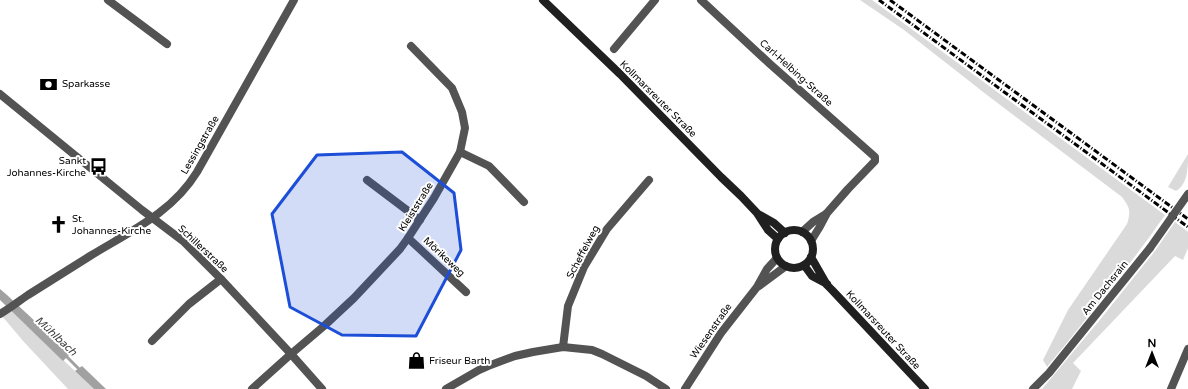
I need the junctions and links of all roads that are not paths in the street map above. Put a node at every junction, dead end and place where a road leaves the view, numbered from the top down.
1 (108, 0) edge
2 (294, 0) edge
3 (543, 0) edge
4 (655, 0) edge
5 (701, 0) edge
6 (167, 44) dead end
7 (411, 46) dead end
8 (614, 49) dead end
9 (0, 94) edge
10 (460, 152) junction
11 (367, 180) dead end
12 (649, 180) dead end
13 (1188, 194) edge
14 (524, 202) dead end
15 (757, 213) junction
16 (827, 213) junction
17 (152, 218) junction
18 (420, 220) junction
19 (784, 232) junction
20 (802, 232) junction
21 (408, 238) junction
22 (778, 239) junction
23 (811, 241) junction
24 (811, 257) junction
25 (777, 258) junction
26 (804, 265) junction
27 (786, 266) junction
28 (221, 279) junction
29 (827, 285) junction
30 (757, 287) junction
31 (466, 292) dead end
32 (3, 312) edge
33 (152, 341) dead end
34 (563, 347) junction
35 (1188, 349) edge
36 (291, 354) junction
37 (252, 389) edge
38 (322, 389) edge
39 (446, 389) edge
40 (666, 389) edge
41 (685, 389) edge
42 (925, 389) edge
43 (1033, 389) edge
44 (1171, 389) edge

1 - 6 street
2 - 17 street, Lessingstraße
3 - 15 main road, Kollmarsreuter Straße
4 - 8 street
5 - 16 street, Carl-Helbing-Straße
7 - 10 street, Kleiststraße
9 - 17 street, Schillerstraße
10 - 14 street
10 - 18 street, Kleiststraße
11 - 18 street
12 - 34 street, Scheffelweg
13 - 43 street, Am Dachsrain, bridge
15 - 19 main road, Kollmarsreuter Straße
15 - 22 main road, Kollmarsreuter Straße
16 - 20 street
16 - 23 street
17 - 28 street, Schillerstraße
17 - 32 street, Lessingstraße
18 - 21 street, Kleiststraße
19 - 20 main road
19 - 22 main road
20 - 23 main road
21 - 31 street, Mörikeweg
21 - 36 street, Kleiststraße
22 - 25 main road
23 - 24 main road
24 - 26 main road
24 - 29 main road
25 - 27 main road
25 - 30 street, Wiesenstraße
26 - 27 main road
26 - 29 main road
27 - 30 street, Wiesenstraße
28 - 33 street
28 - 36 street, Schillerstraße
29 - 42 main road, Kollmarsreuter Straße
30 - 41 street, Wiesenstraße
34 - 39 street
34 - 40 street
35 - 44 street
36 - 37 street, Kleiststraße
36 - 38 street, Schillerstraße

